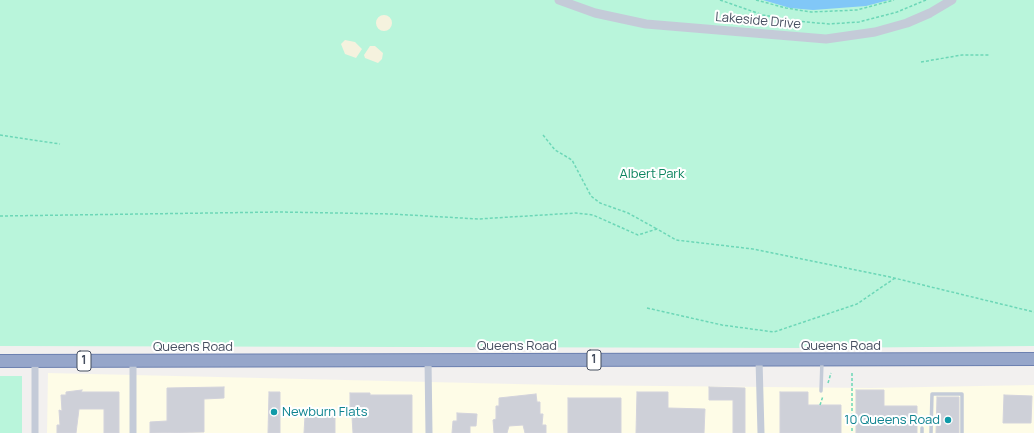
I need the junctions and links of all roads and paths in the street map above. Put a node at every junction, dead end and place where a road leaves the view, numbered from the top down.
1 (559, 0) edge
2 (720, 0) edge
3 (756, 0) edge
4 (894, 0) edge
5 (926, 0) edge
6 (952, 0) edge
7 (990, 55) dead end
8 (921, 62) dead end
9 (543, 134) dead end
10 (0, 135) edge
11 (60, 144) dead end
12 (0, 216) edge
13 (658, 229) junction
14 (895, 278) junction
15 (647, 308) dead end
16 (1034, 312) edge
17 (1034, 359) edge
18 (428, 360) junction
19 (759, 360) junction
20 (822, 360) junction
21 (0, 361) edge
22 (35, 361) junction
23 (133, 361) junction
24 (852, 374) dead end
25 (821, 391) dead end
26 (922, 428) dead end
27 (35, 433) edge
28 (133, 433) edge
29 (428, 433) edge
30 (761, 433) edge
31 (852, 433) edge
32 (922, 433) edge
33 (931, 433) edge
34 (962, 433) edge

1 - 6 street, Lakeside Drive
2 - 5 path
3 - 4 path
7 - 8 path
9 - 13 path
10 - 11 path
12 - 13 path
13 - 14 path
14 - 15 path
14 - 16 path
17 - 20 highway, Queens Road / 1
18 - 19 highway, Queens Road / 1
18 - 23 highway, Queens Road / 1
18 - 29 street
19 - 20 highway, Queens Road / 1
19 - 30 street
20 - 25 lane
21 - 22 highway, Queens Road / 1
22 - 23 highway, Queens Road / 1
22 - 27 street
23 - 28 street
24 - 31 path
26 - 32 lane
33 - 34 lane

